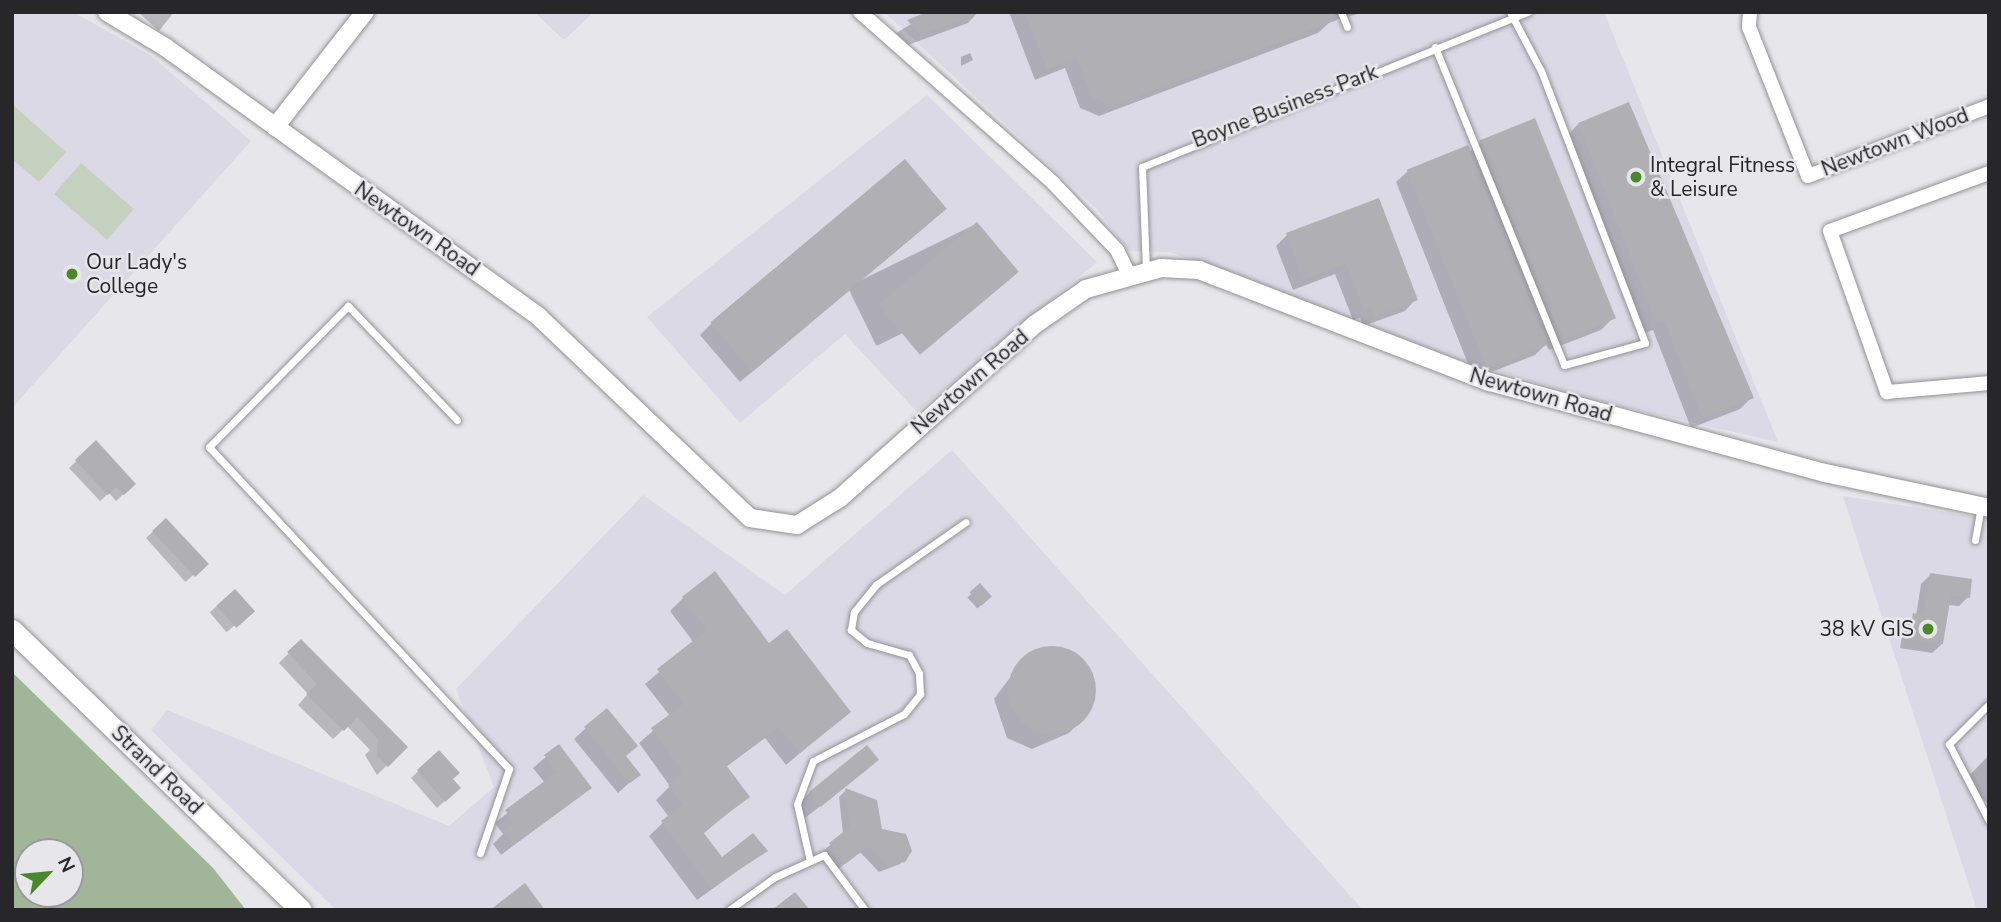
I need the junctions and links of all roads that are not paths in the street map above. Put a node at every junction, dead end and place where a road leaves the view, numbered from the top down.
1 (107, 12) edge
2 (365, 12) edge
3 (860, 12) edge
4 (1340, 12) edge
5 (1528, 12) edge
6 (1750, 12) edge
7 (1513, 14) edge
8 (1347, 27) dead end
9 (1436, 47) junction
10 (1989, 106) edge
11 (275, 127) junction
12 (1989, 173) edge
13 (1138, 273) junction
14 (1989, 383) edge
15 (457, 420) dead end
16 (1985, 508) edge
17 (966, 522) dead end
18 (1975, 540) dead end
19 (12, 630) edge
20 (1989, 704) edge
21 (1989, 821) edge
22 (480, 853) dead end
23 (810, 861) junction
24 (302, 910) edge
25 (729, 910) edge
26 (865, 910) edge

1 - 11 street, Newtown Road
2 - 11 street
3 - 13 street
4 - 8 lane
5 - 7 lane, Boyne Business Park
6 - 10 street, Newtown Wood
7 - 9 lane, Boyne Business Park
7 - 9 lane
9 - 13 lane, Boyne Business Park
11 - 13 street, Newtown Road
12 - 14 street
13 - 16 street, Newtown Road
15 - 22 lane
16 - 18 lane
17 - 23 lane
19 - 24 main road, Strand Road
20 - 21 lane
23 - 25 lane
23 - 26 lane

